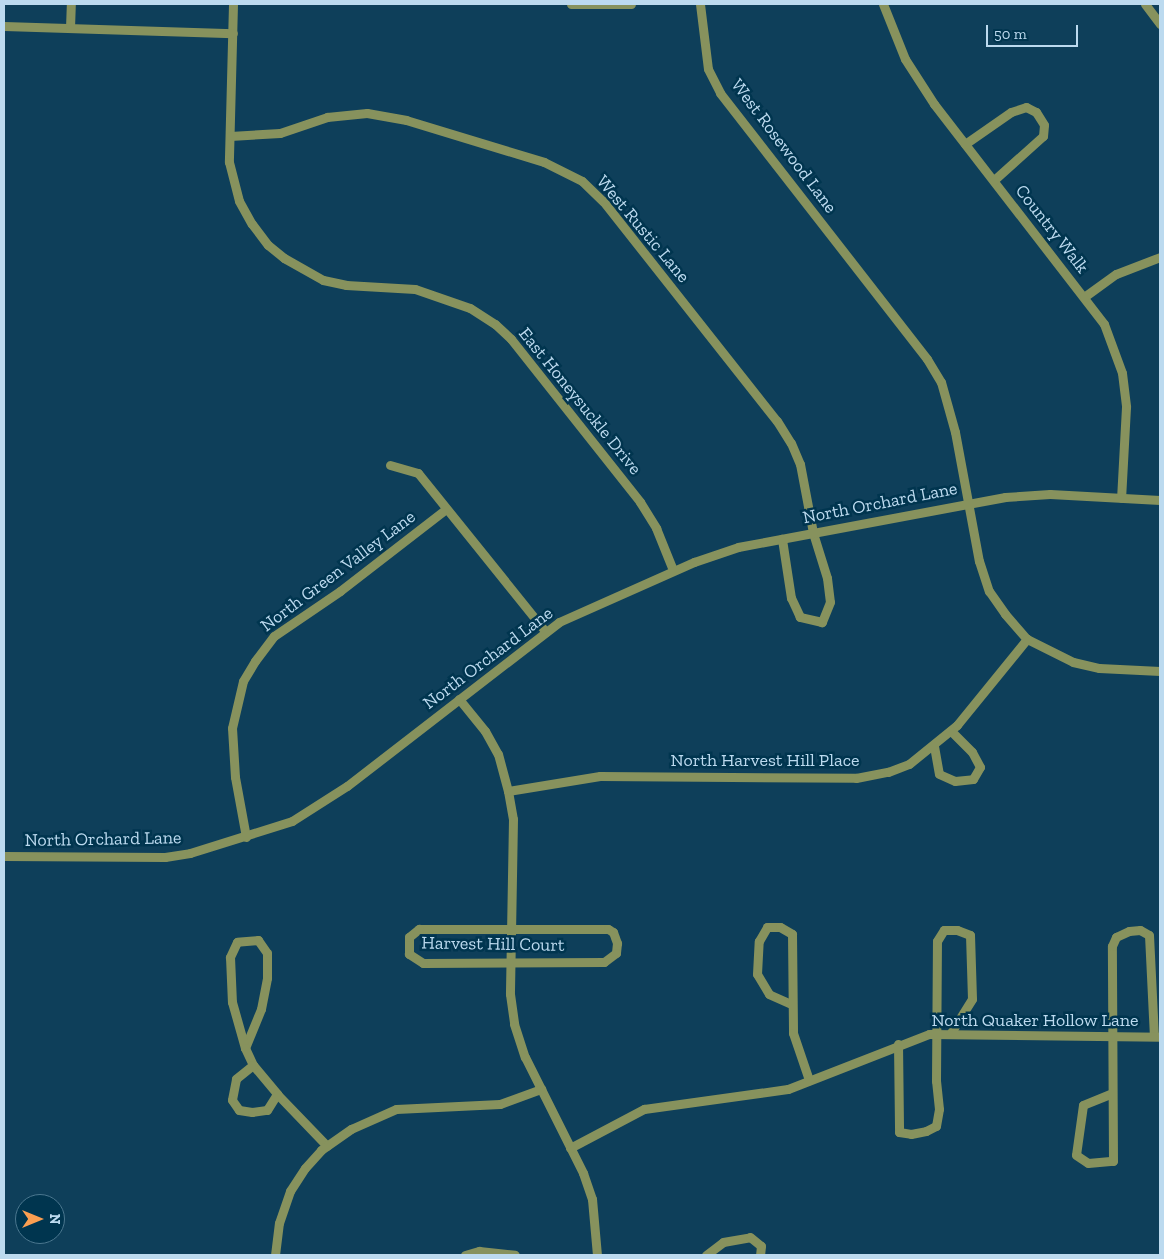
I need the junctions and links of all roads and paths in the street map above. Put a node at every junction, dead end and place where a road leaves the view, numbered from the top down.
1 (71, 4) edge
2 (233, 4) edge
3 (571, 4) edge
4 (631, 4) edge
5 (700, 4) edge
6 (883, 4) edge
7 (1145, 4) edge
8 (1160, 24) edge
9 (4, 26) edge
10 (70, 28) junction
11 (233, 33) junction
12 (230, 136) junction
13 (965, 144) junction
14 (994, 180) junction
15 (1160, 257) edge
16 (1084, 297) junction
17 (390, 465) dead end
18 (1121, 498) junction
19 (1160, 500) edge
20 (968, 504) junction
21 (446, 508) junction
22 (813, 533) junction
23 (782, 539) junction
24 (674, 570) junction
25 (546, 632) junction
26 (1028, 639) junction
27 (1160, 671) edge
28 (459, 699) junction
29 (951, 730) junction
30 (934, 746) junction
31 (508, 791) junction
32 (246, 837) junction
33 (4, 856) edge
34 (510, 929) junction
35 (510, 963) junction
36 (791, 1004) junction
37 (951, 1032) junction
38 (938, 1033) junction
39 (1111, 1034) junction
40 (1157, 1036) edge
41 (898, 1044) junction
42 (245, 1048) junction
43 (253, 1065) junction
44 (809, 1080) junction
45 (541, 1089) junction
46 (277, 1094) junction
47 (1110, 1094) junction
48 (327, 1146) junction
49 (570, 1148) junction
50 (269, 1255) edge
51 (275, 1255) edge
52 (465, 1255) edge
53 (515, 1255) edge
54 (597, 1255) edge
55 (706, 1255) edge
56 (760, 1255) edge

1 - 10 street
2 - 11 street, East Honeysuckle Drive
3 - 4 street
5 - 20 street, West Rosewood Lane
6 - 13 street, Country Walk
7 - 8 street
9 - 10 street
10 - 11 street
11 - 12 street, East Honeysuckle Drive
12 - 22 street, West Rustic Lane
12 - 24 street, East Honeysuckle Drive
13 - 14 street, Country Walk
13 - 14 street
14 - 16 street, Country Walk
15 - 16 street
16 - 18 street, Country Walk
17 - 21 street
18 - 19 street, North Orchard Lane
18 - 20 street, North Orchard Lane
20 - 22 street, North Orchard Lane
20 - 26 street, West Rosewood Lane
21 - 25 street
21 - 32 street, North Green Valley Lane
22 - 23 street, North Orchard Lane
22 - 23 street, West Rustic Lane
23 - 24 street, North Orchard Lane
24 - 25 street, North Orchard Lane
25 - 28 street, North Orchard Lane
26 - 27 street, West Rosewood Lane
26 - 29 street, North Harvest Hill Place
28 - 31 street
28 - 32 street, North Orchard Lane
29 - 30 street, North Harvest Hill Place
29 - 30 street
30 - 31 street, North Harvest Hill Place
31 - 34 street
32 - 33 street, North Orchard Lane
34 - 35 street
34 - 35 street, Harvest Hill Court
34 - 35 street, Harvest Hill Court
35 - 45 street
36 - 36 street
36 - 44 street
37 - 38 street, North Quaker Hollow Lane
37 - 38 street
37 - 39 street, North Quaker Hollow Lane
38 - 41 street, North Quaker Hollow Lane
38 - 41 street
39 - 40 street, North Quaker Hollow Lane
39 - 40 street
39 - 47 street
41 - 44 street, North Quaker Hollow Lane
42 - 42 street
42 - 43 street
43 - 46 street
43 - 46 street
44 - 49 street, North Quaker Hollow Lane
45 - 48 street
45 - 49 street
46 - 48 street
47 - 47 street
48 - 51 street
49 - 54 street
50 - 51 street
52 - 53 street
55 - 56 street

